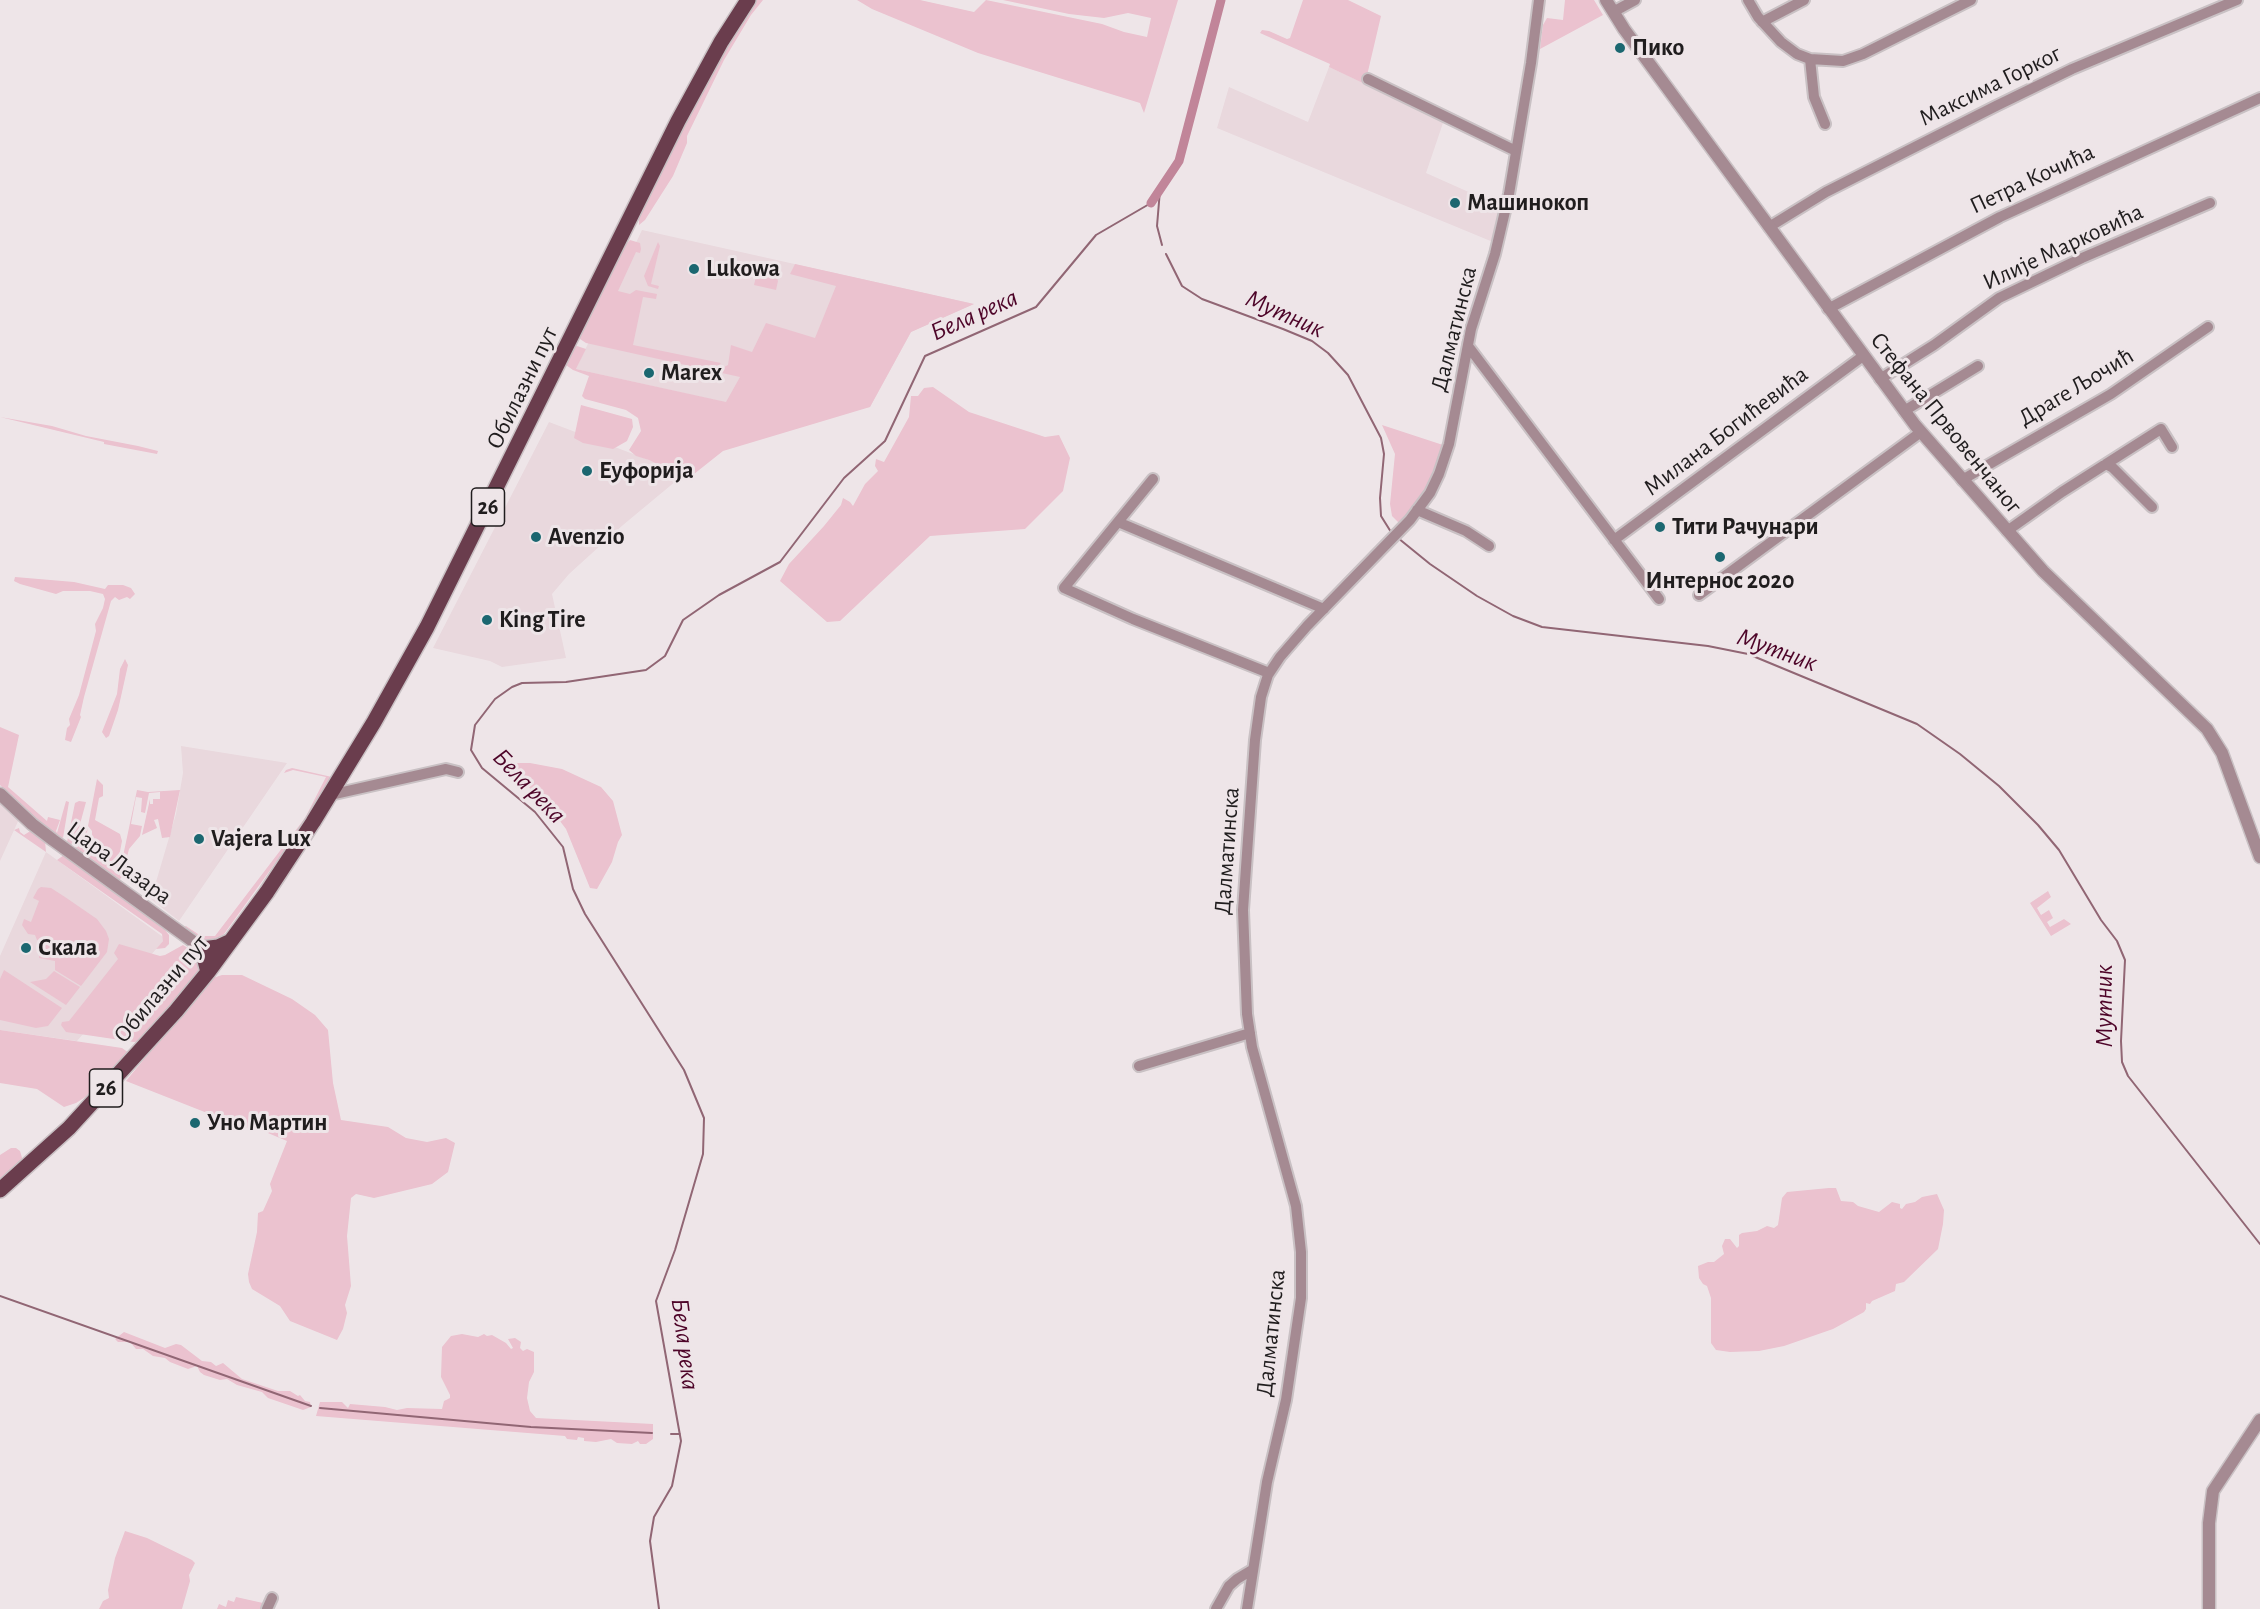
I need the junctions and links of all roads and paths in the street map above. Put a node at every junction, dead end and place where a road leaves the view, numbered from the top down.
1 (748, 0) edge
2 (1539, 0) edge
3 (1606, 0) edge
4 (1635, 0) edge
5 (1748, 0) edge
6 (1804, 0) edge
7 (2237, 0) edge
8 (1965, 1) edge
9 (2212, 5) edge
10 (1613, 12) junction
11 (1762, 22) junction
12 (1810, 58) junction
13 (1368, 79) dead end
14 (2260, 98) edge
15 (1825, 124) dead end
16 (1516, 151) junction
17 (2210, 203) dead end
18 (1769, 227) junction
19 (1828, 309) junction
20 (2208, 327) dead end
21 (1468, 346) junction
22 (1863, 356) junction
23 (1978, 366) dead end
24 (1880, 380) junction
25 (1904, 411) junction
26 (1921, 432) junction
27 (2172, 447) dead end
28 (2106, 464) junction
29 (1153, 479) dead end
30 (1962, 480) junction
31 (2152, 507) dead end
32 (1417, 510) junction
33 (1118, 522) junction
34 (2007, 531) junction
35 (1614, 540) junction
36 (1490, 546) dead end
37 (1699, 595) dead end
38 (1659, 599) dead end
39 (1324, 609) junction
40 (1269, 673) junction
41 (458, 772) dead end
42 (0, 794) edge
43 (330, 795) junction
44 (2260, 857) edge
45 (231, 941) junction
46 (202, 949) junction
47 (218, 959) junction
48 (208, 972) junction
49 (1250, 1033) junction
50 (1139, 1066) dead end
51 (0, 1190) edge
52 (2260, 1420) edge
53 (1252, 1570) junction
54 (272, 1598) dead end
55 (267, 1609) edge
56 (1216, 1609) edge
57 (1247, 1609) edge
58 (2209, 1609) edge

1 - 43 main road, Обилазни пут / 26
2 - 16 street, Далматинска
3 - 10 street, Стефана Првовенчаног
4 - 10 street
5 - 11 street
6 - 11 street
7 - 9 street, Максима Горког
8 - 12 street
9 - 18 street, Максима Горког
10 - 18 street, Стефана Првовенчаног
11 - 12 street
12 - 15 street
13 - 16 street
14 - 19 street, Петра Кочића
16 - 21 street, Далматинска
17 - 24 street, Илије Марковића
18 - 19 street, Стефана Првовенчаног
19 - 22 street, Стефана Првовенчаног
20 - 30 street, Драге Љочић
21 - 32 street, Далматинска
21 - 35 street
22 - 24 street, Стефана Првовенчаног
22 - 35 street, Милана Богићевића
23 - 25 street
24 - 25 street, Стефана Првовенчаног
25 - 26 street, Стефана Првовенчаног
26 - 30 street, Стефана Првовенчаног
26 - 37 street
27 - 28 street
28 - 31 street
28 - 34 street
29 - 33 street
30 - 34 street, Стефана Првовенчаног
32 - 36 street
32 - 39 street, Далматинска
33 - 39 street
33 - 40 street
34 - 44 street, Стефана Првовенчаног
35 - 38 street
39 - 40 street, Далматинска
40 - 49 street, Далматинска
41 - 43 street
42 - 46 street, Цара Лазара
43 - 45 main road, Обилазни пут / 26
45 - 46 main road
45 - 47 main road, Обилазни пут / 26
46 - 47 street, Цара Лазара
46 - 48 main road
47 - 48 main road, Обилазни пут / 26
48 - 51 main road, Обилазни пут / 26
49 - 50 street
49 - 53 street, Далматинска
52 - 58 street
53 - 56 street
53 - 57 street, Далматинска
54 - 55 street

